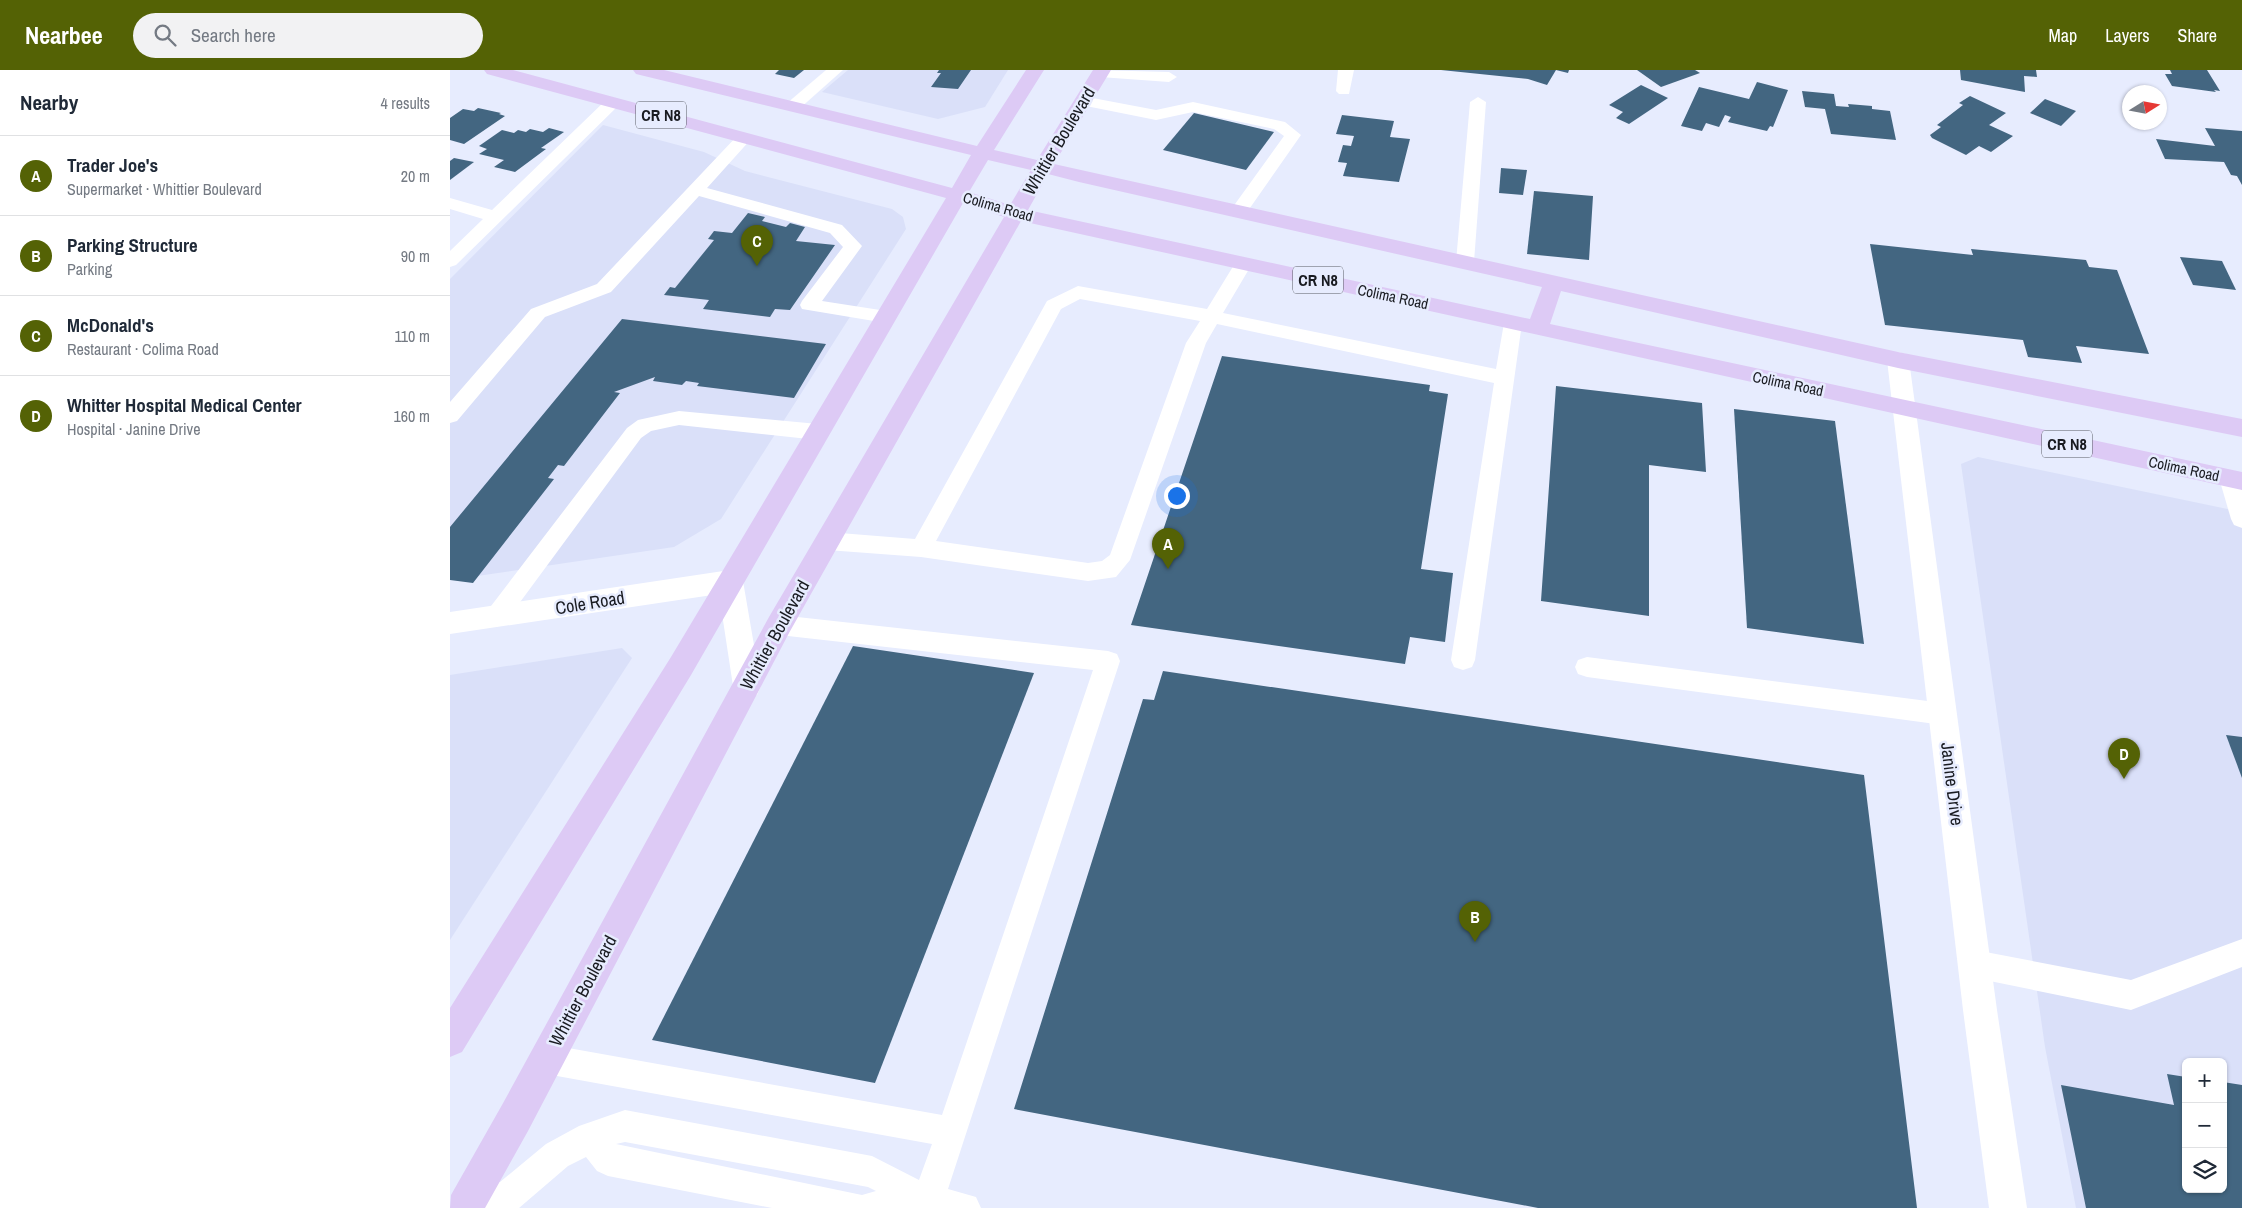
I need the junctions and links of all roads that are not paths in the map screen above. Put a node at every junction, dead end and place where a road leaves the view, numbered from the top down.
1 (492, 70) edge
2 (642, 70) edge
3 (835, 70) edge
4 (1035, 70) edge
5 (1346, 70) edge
6 (1101, 71) edge
7 (1169, 77) dead end
8 (1344, 91) dead end
9 (1082, 101) junction
10 (614, 102) junction
11 (1478, 102) dead end
12 (792, 107) junction
13 (744, 138) junction
14 (983, 152) junction
15 (1043, 167) junction
16 (696, 190) junction
17 (957, 195) junction
18 (450, 203) edge
19 (1239, 211) junction
20 (1016, 214) junction
21 (495, 216) junction
22 (450, 261) edge
23 (1464, 262) junction
24 (1243, 264) junction
25 (1554, 282) junction
26 (886, 317) junction
27 (1213, 317) junction
28 (1513, 323) junction
29 (1537, 328) junction
30 (1898, 360) junction
31 (1505, 378) junction
32 (1904, 409) junction
33 (450, 416) edge
34 (2242, 428) edge
35 (818, 432) junction
36 (2236, 480) edge
37 (2242, 519) edge
38 (827, 541) junction
39 (921, 548) junction
40 (730, 581) junction
41 (496, 617) junction
42 (450, 624) edge
43 (779, 625) junction
44 (1463, 660) dead end
45 (1587, 668) dead end
46 (747, 686) junction
47 (1943, 714) junction
48 (2242, 953) edge
49 (1975, 964) junction
50 (450, 1040) edge
51 (546, 1059) junction
52 (951, 1132) junction
53 (590, 1137) junction
54 (466, 1204) edge
55 (927, 1205) edge
56 (854, 1208) edge
57 (870, 1208) edge
58 (965, 1208) edge
59 (2008, 1208) edge

1 - 10 main road, Colima Road / CR N8
2 - 12 main road, CR N8
3 - 12 lane
4 - 14 main road
5 - 8 lane
6 - 7 lane
6 - 9 main road, Whittier Boulevard
9 - 15 main road, Whittier Boulevard
9 - 19 lane
10 - 13 main road, Colima Road / CR N8
10 - 21 lane
11 - 23 lane
12 - 14 main road, CR N8
13 - 16 lane
13 - 17 main road, Colima Road / CR N8
14 - 15 main road, CR N8
14 - 17 main road
15 - 19 main road, CR N8
15 - 20 main road, Whittier Boulevard
16 - 26 lane
16 - 33 lane
17 - 20 main road, Colima Road / CR N8
17 - 26 main road
18 - 21 lane
19 - 23 main road, CR N8
20 - 24 main road, Colima Road / CR N8
20 - 38 main road, Whittier Boulevard
21 - 22 lane
23 - 25 main road, CR N8
24 - 27 lane
24 - 28 main road, Colima Road / CR N8
25 - 29 main road
25 - 30 main road, CR N8
26 - 35 main road
27 - 31 lane
27 - 39 lane
27 - 39 lane
28 - 29 main road, Colima Road / CR N8
28 - 31 lane
29 - 32 main road, Colima Road / CR N8
30 - 32 street, Janine Drive
30 - 34 main road, CR N8
31 - 44 lane
32 - 36 main road, Colima Road / CR N8
32 - 47 street, Janine Drive
35 - 40 main road
35 - 41 lane
36 - 37 lane
38 - 39 lane
38 - 43 main road, Whittier Boulevard
40 - 41 street, Cole Road
40 - 46 street
40 - 50 main road
41 - 42 street, Cole Road
43 - 46 main road, Whittier Boulevard
43 - 52 lane
45 - 47 lane
46 - 51 main road, Whittier Boulevard
47 - 49 street, Janine Drive
48 - 49 lane
49 - 59 street, Janine Drive
51 - 52 lane
51 - 54 main road, Whittier Boulevard
52 - 55 lane
53 - 54 lane
53 - 55 lane
53 - 56 lane
55 - 57 lane
55 - 58 lane

